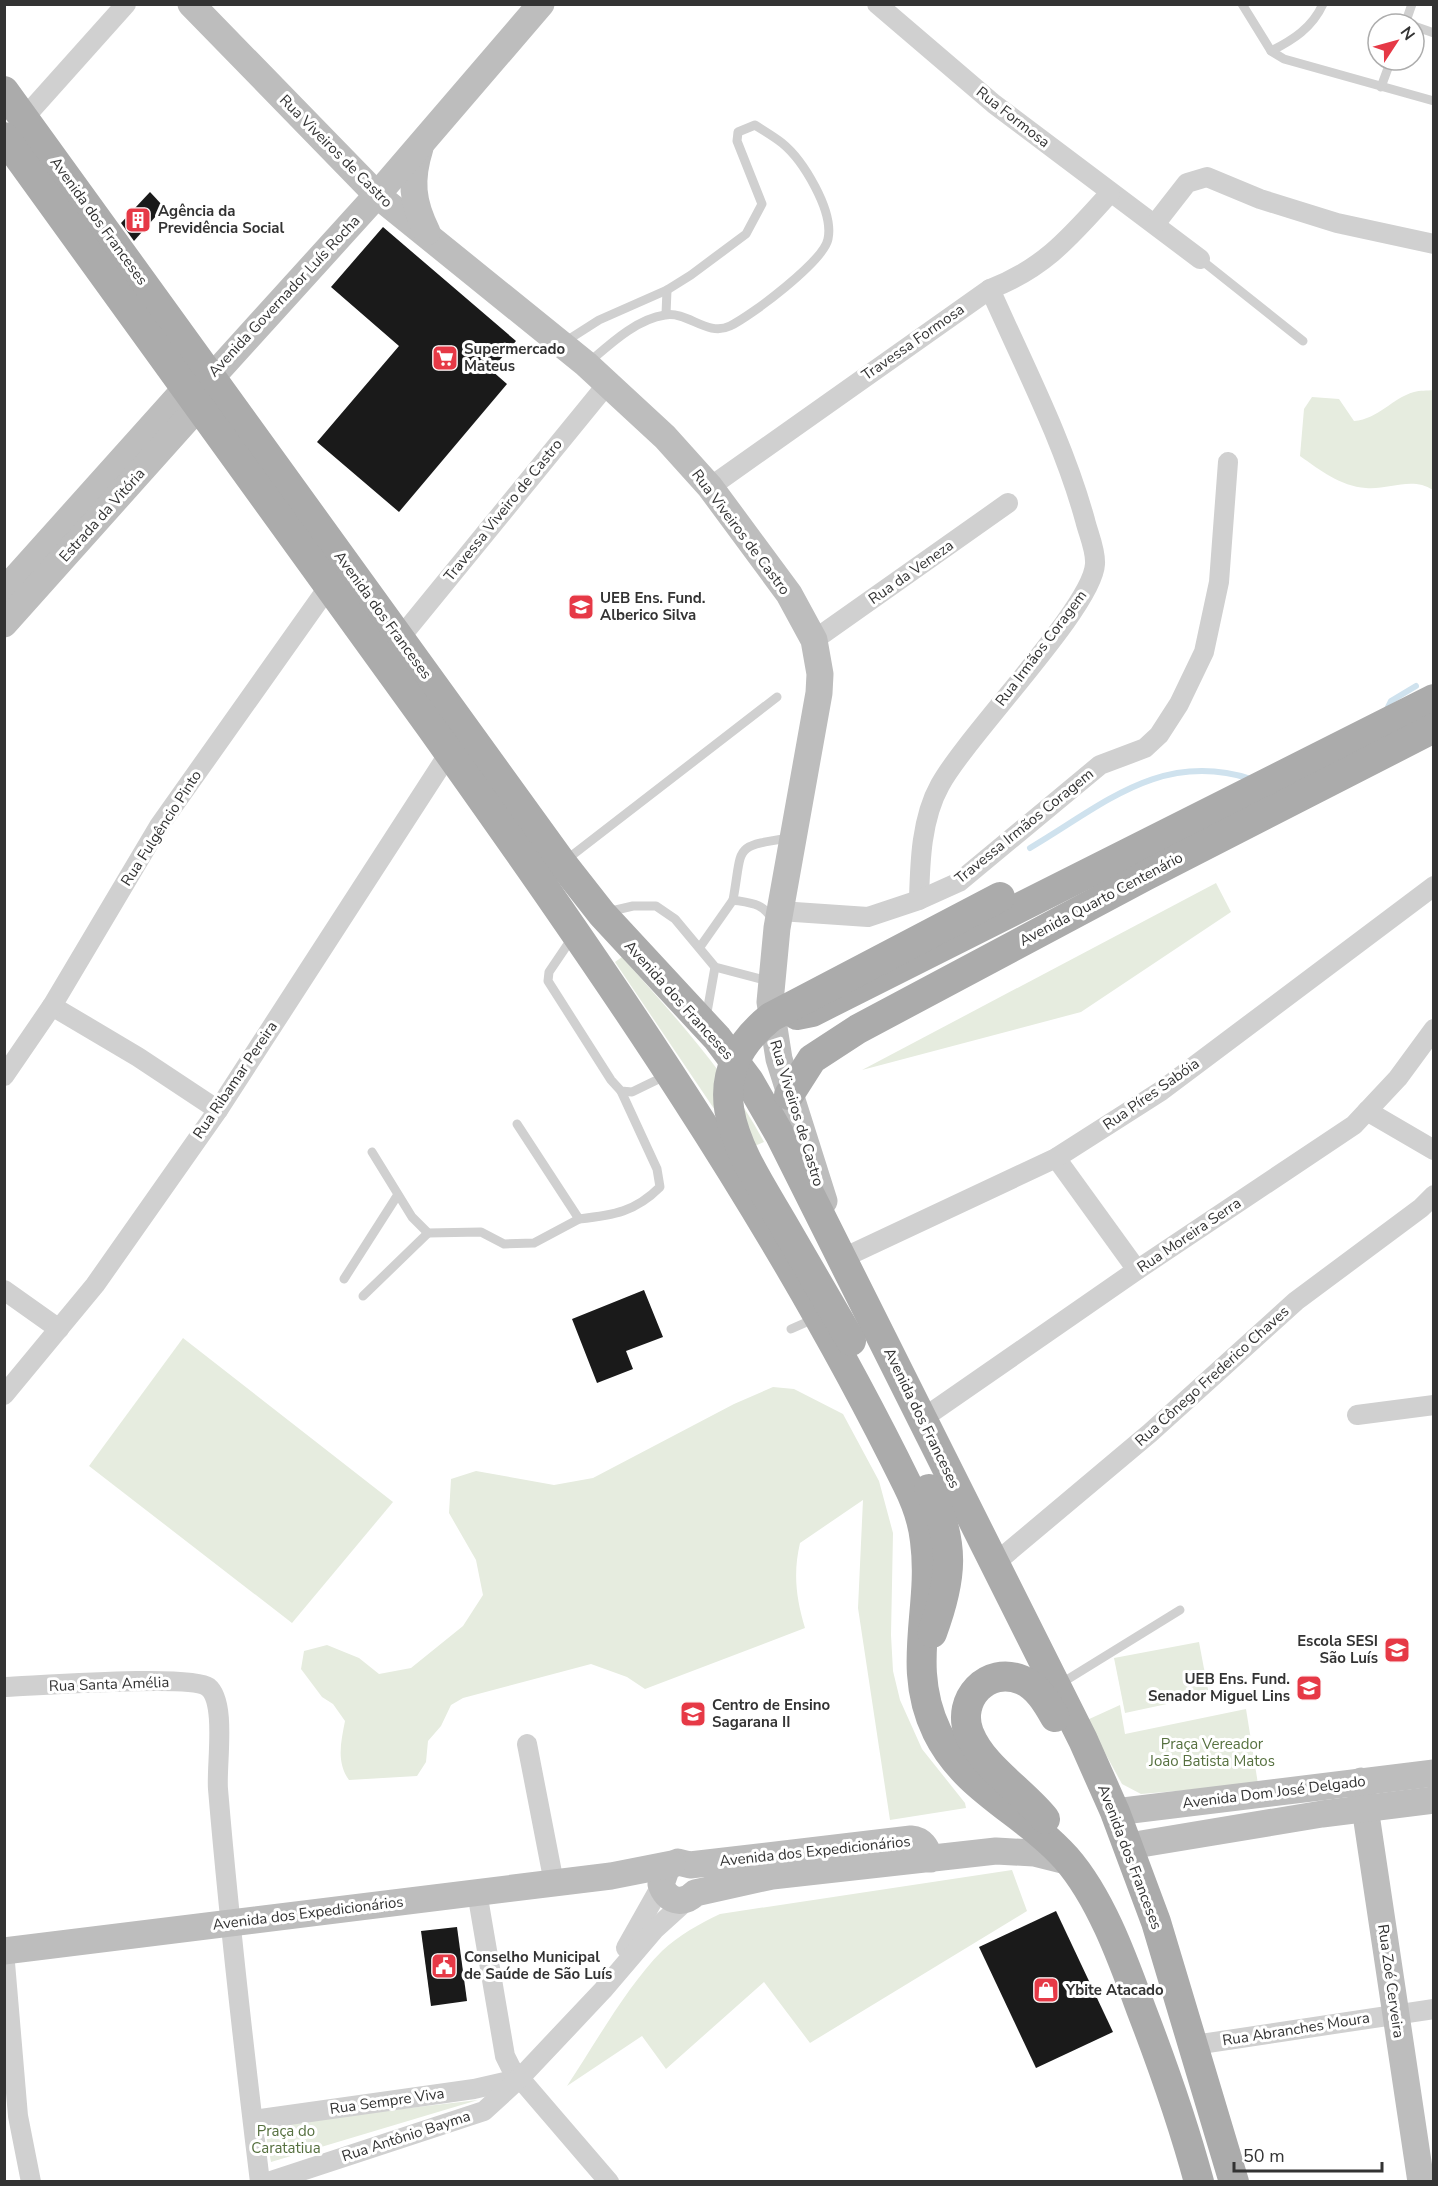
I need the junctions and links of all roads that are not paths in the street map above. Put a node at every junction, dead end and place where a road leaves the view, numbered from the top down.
1 (126, 4) edge
2 (191, 4) edge
3 (877, 4) edge
4 (1242, 4) edge
5 (1323, 4) edge
6 (538, 6) edge
7 (1271, 51) junction
8 (1387, 72) edge
9 (1381, 87) junction
10 (4, 91) edge
11 (1434, 101) edge
12 (10, 134) edge
13 (421, 143) junction
14 (1110, 193) junction
15 (377, 195) junction
16 (1155, 224) junction
17 (428, 236) junction
18 (1434, 244) edge
19 (1200, 259) joint
20 (990, 289) junction
21 (667, 290) junction
22 (666, 314) junction
23 (1303, 341) dead end
24 (562, 345) junction
25 (586, 364) junction
26 (608, 383) junction
27 (201, 396) junction
28 (1228, 462) dead end
29 (710, 488) junction
30 (1008, 503) dead end
31 (329, 586) junction
32 (4, 591) edge
33 (4, 624) edge
34 (400, 638) junction
35 (814, 640) junction
36 (777, 697) dead end
37 (1434, 699) edge
38 (1434, 728) edge
39 (449, 753) junction
40 (794, 837) junction
41 (562, 863) junction
42 (1140, 864) junction
43 (1434, 886) edge
44 (733, 900) junction
45 (919, 900) junction
46 (602, 914) junction
47 (779, 920) junction
48 (576, 931) junction
49 (700, 947) junction
50 (715, 967) junction
51 (770, 992) junction
52 (52, 1006) junction
53 (705, 1024) junction
54 (1434, 1029) edge
55 (669, 1074) junction
56 (4, 1076) edge
57 (621, 1091) junction
58 (789, 1095) junction
59 (218, 1110) junction
60 (1367, 1111) junction
61 (517, 1124) dead end
62 (1434, 1150) edge
63 (372, 1152) dead end
64 (1056, 1158) junction
65 (1434, 1195) edge
66 (397, 1196) junction
67 (579, 1219) junction
68 (428, 1233) junction
69 (843, 1258) junction
70 (1137, 1270) junction
71 (344, 1279) dead end
72 (4, 1290) edge
73 (363, 1296) dead end
74 (818, 1317) junction
75 (59, 1329) junction
76 (791, 1329) dead end
77 (4, 1395) edge
78 (1434, 1405) edge
79 (1357, 1414) dead end
80 (922, 1419) junction
81 (994, 1564) junction
82 (1180, 1610) dead end
83 (922, 1687) junction
84 (1055, 1687) junction
85 (4, 1688) edge
86 (527, 1744) dead end
87 (1434, 1773) edge
88 (1361, 1781) junction
89 (1434, 1800) edge
90 (1365, 1808) junction
91 (1115, 1812) junction
92 (1129, 1846) junction
93 (931, 1859) junction
94 (1070, 1863) junction
95 (671, 1875) junction
96 (554, 1883) junction
97 (477, 1892) junction
98 (691, 1897) junction
99 (1098, 1911) junction
100 (1156, 1922) junction
101 (229, 1923) junction
102 (4, 1951) edge
103 (603, 1990) junction
104 (1434, 2009) edge
105 (1396, 2014) junction
106 (1194, 2045) junction
107 (520, 2078) junction
108 (253, 2120) junction
109 (31, 2181) edge
110 (260, 2181) edge
111 (268, 2181) edge
112 (609, 2181) edge
113 (1199, 2181) edge
114 (1234, 2181) edge
115 (1420, 2181) edge

1 - 12 street
2 - 15 street, Rua Viveiros de Castro
3 - 14 street, Rua Formosa
4 - 7 lane
5 - 7 lane
6 - 13 street, Avenida Governador Luís Rocha
7 - 9 lane
8 - 9 lane
9 - 11 lane
10 - 12 main road, Avenida dos Franceses
12 - 27 main road, Avenida dos Franceses
13 - 15 street, Avenida Governador Luís Rocha
13 - 17 street
14 - 16 street, Rua Formosa
14 - 20 street, Travessa Formosa
15 - 17 street, Rua Viveiros de Castro
15 - 27 street, Avenida Governador Luís Rocha
16 - 18 street
16 - 19 street, Rua Formosa
17 - 24 street, Rua Viveiros de Castro
19 - 23 lane
20 - 29 street, Travessa Formosa
20 - 45 street, Rua Irmãos Coragem
21 - 22 lane
21 - 22 lane
21 - 24 lane
22 - 25 lane
24 - 25 street, Rua Viveiros de Castro
25 - 26 street, Rua Viveiros de Castro
26 - 29 street, Rua Viveiros de Castro
26 - 34 street, Travessa Viveiro de Castro
27 - 31 main road, Avenida dos Franceses
27 - 32 street, Estrada da Vitória
27 - 33 street, Estrada da Vitória
27 - 34 main road, Avenida dos Franceses
28 - 45 street, Travessa Irmãos Coragem
29 - 35 street, Rua Viveiros de Castro
30 - 35 street, Rua da Veneza
31 - 39 main road, Avenida dos Franceses
31 - 52 street, Rua Fulgêncio Pinto
34 - 41 main road, Avenida dos Franceses
35 - 40 street, Rua Viveiros de Castro
36 - 41 lane
37 - 42 main road, Avenida Quarto Centenário
38 - 42 main road, Avenida Quarto Centenário
39 - 48 main road, Avenida dos Franceses
39 - 59 street, Rua Ribamar Pereira
40 - 44 lane
40 - 47 street, Rua Viveiros de Castro
41 - 46 main road, Avenida dos Franceses
42 - 51 main road, Avenida Quarto Centenário
42 - 58 main road, Avenida Quarto Centenário
42 - 83 main road, bridge
43 - 64 street, Rua Píres Sabóia
44 - 47 lane
44 - 49 lane
45 - 47 street, Travessa Irmãos Coragem
46 - 49 lane
46 - 53 main road, Avenida dos Franceses
47 - 51 street, Rua Viveiros de Castro
48 - 55 main road, Avenida dos Franceses
48 - 57 lane
49 - 50 lane
50 - 51 lane
50 - 53 lane
51 - 58 street, Rua Viveiros de Castro
52 - 56 street, Rua Fulgêncio Pinto
52 - 59 street
53 - 69 main road, Avenida dos Franceses
54 - 60 street, Rua Moreira Serra
55 - 57 lane
55 - 74 main road, Avenida dos Franceses
57 - 67 lane
58 - 69 street, Rua Viveiros de Castro
59 - 75 street, Rua Ribamar Pereira
60 - 62 street
60 - 70 street, Rua Moreira Serra
61 - 67 lane
63 - 66 lane
64 - 69 street, Rua Píres Sabóia
64 - 70 street
65 - 81 street, Rua Cônego Frederico Chaves
66 - 68 lane
66 - 71 lane
67 - 68 lane
68 - 73 lane
69 - 80 main road, Avenida dos Franceses
70 - 80 street, Rua Moreira Serra
72 - 75 street
74 - 76 lane
74 - 83 main road, Avenida dos Franceses
75 - 77 street, Rua Ribamar Pereira
78 - 79 street
80 - 81 main road, Avenida dos Franceses
81 - 84 main road, Avenida dos Franceses
82 - 84 lane
83 - 94 main road, Avenida dos Franceses
84 - 91 main road, Avenida dos Franceses
85 - 101 street, Rua Santa Amélia
86 - 96 street
87 - 88 street, Avenida Dom José Delgado
88 - 90 street, Rua Zoé Cerveira
88 - 91 street, Avenida Dom José Delgado
89 - 90 street, Avenida Dom José Delgado
90 - 92 street, Avenida Dom José Delgado
90 - 105 street, Rua Zoé Cerveira
91 - 92 main road, Avenida dos Franceses
92 - 100 main road, Avenida dos Franceses
93 - 94 street, Avenida dos Expedicionários
93 - 95 street, Avenida dos Expedicionários
93 - 98 street, Avenida dos Expedicionários
94 - 99 main road, Avenida dos Franceses
95 - 96 street, Avenida dos Expedicionários
95 - 98 street
95 - 103 street, Rua Antônio Bayma
96 - 97 street, Avenida dos Expedicionários
97 - 101 street, Avenida dos Expedicionários
97 - 107 street
98 - 103 street, Rua Antônio Bayma
99 - 100 main road
99 - 113 main road, Avenida dos Franceses
100 - 106 main road, Avenida dos Franceses
101 - 102 street, Avenida dos Expedicionários
101 - 108 street
102 - 109 street
103 - 107 street, Rua Antônio Bayma
104 - 105 street, Rua Abranches Moura
105 - 106 street, Rua Abranches Moura
105 - 115 street, Rua Zoé Cerveira
106 - 114 main road, Avenida dos Franceses
107 - 108 street, Rua Sempre Viva
107 - 111 street, Rua Antônio Bayma
107 - 112 street
108 - 110 street

